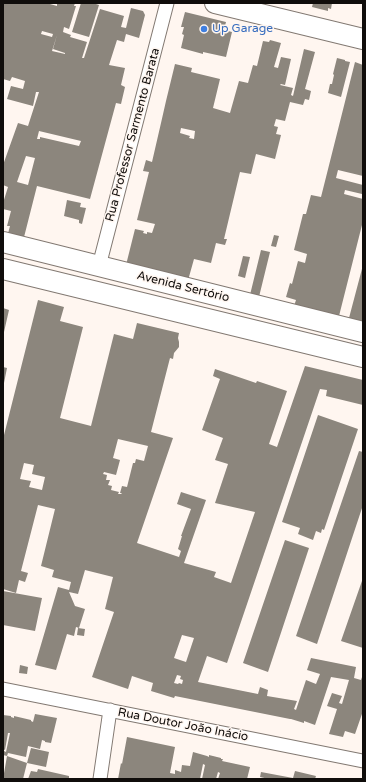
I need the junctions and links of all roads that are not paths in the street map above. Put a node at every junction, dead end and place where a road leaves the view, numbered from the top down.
1 (167, 3) edge
2 (215, 3) edge
3 (363, 39) edge
4 (3, 242) edge
5 (99, 266) junction
6 (3, 269) edge
7 (363, 332) edge
8 (363, 357) edge
9 (3, 689) edge
10 (110, 710) junction
11 (363, 761) edge
12 (100, 779) edge

1 - 5 street, Rua Professor Sarmento Barata
2 - 3 main road
4 - 5 main road, Avenida Sertório
5 - 7 main road, Avenida Sertório
6 - 8 main road, Avenida Sertório
9 - 10 street, Rua Doutor João Inácio
10 - 11 street, Rua Doutor João Inácio
10 - 12 street

